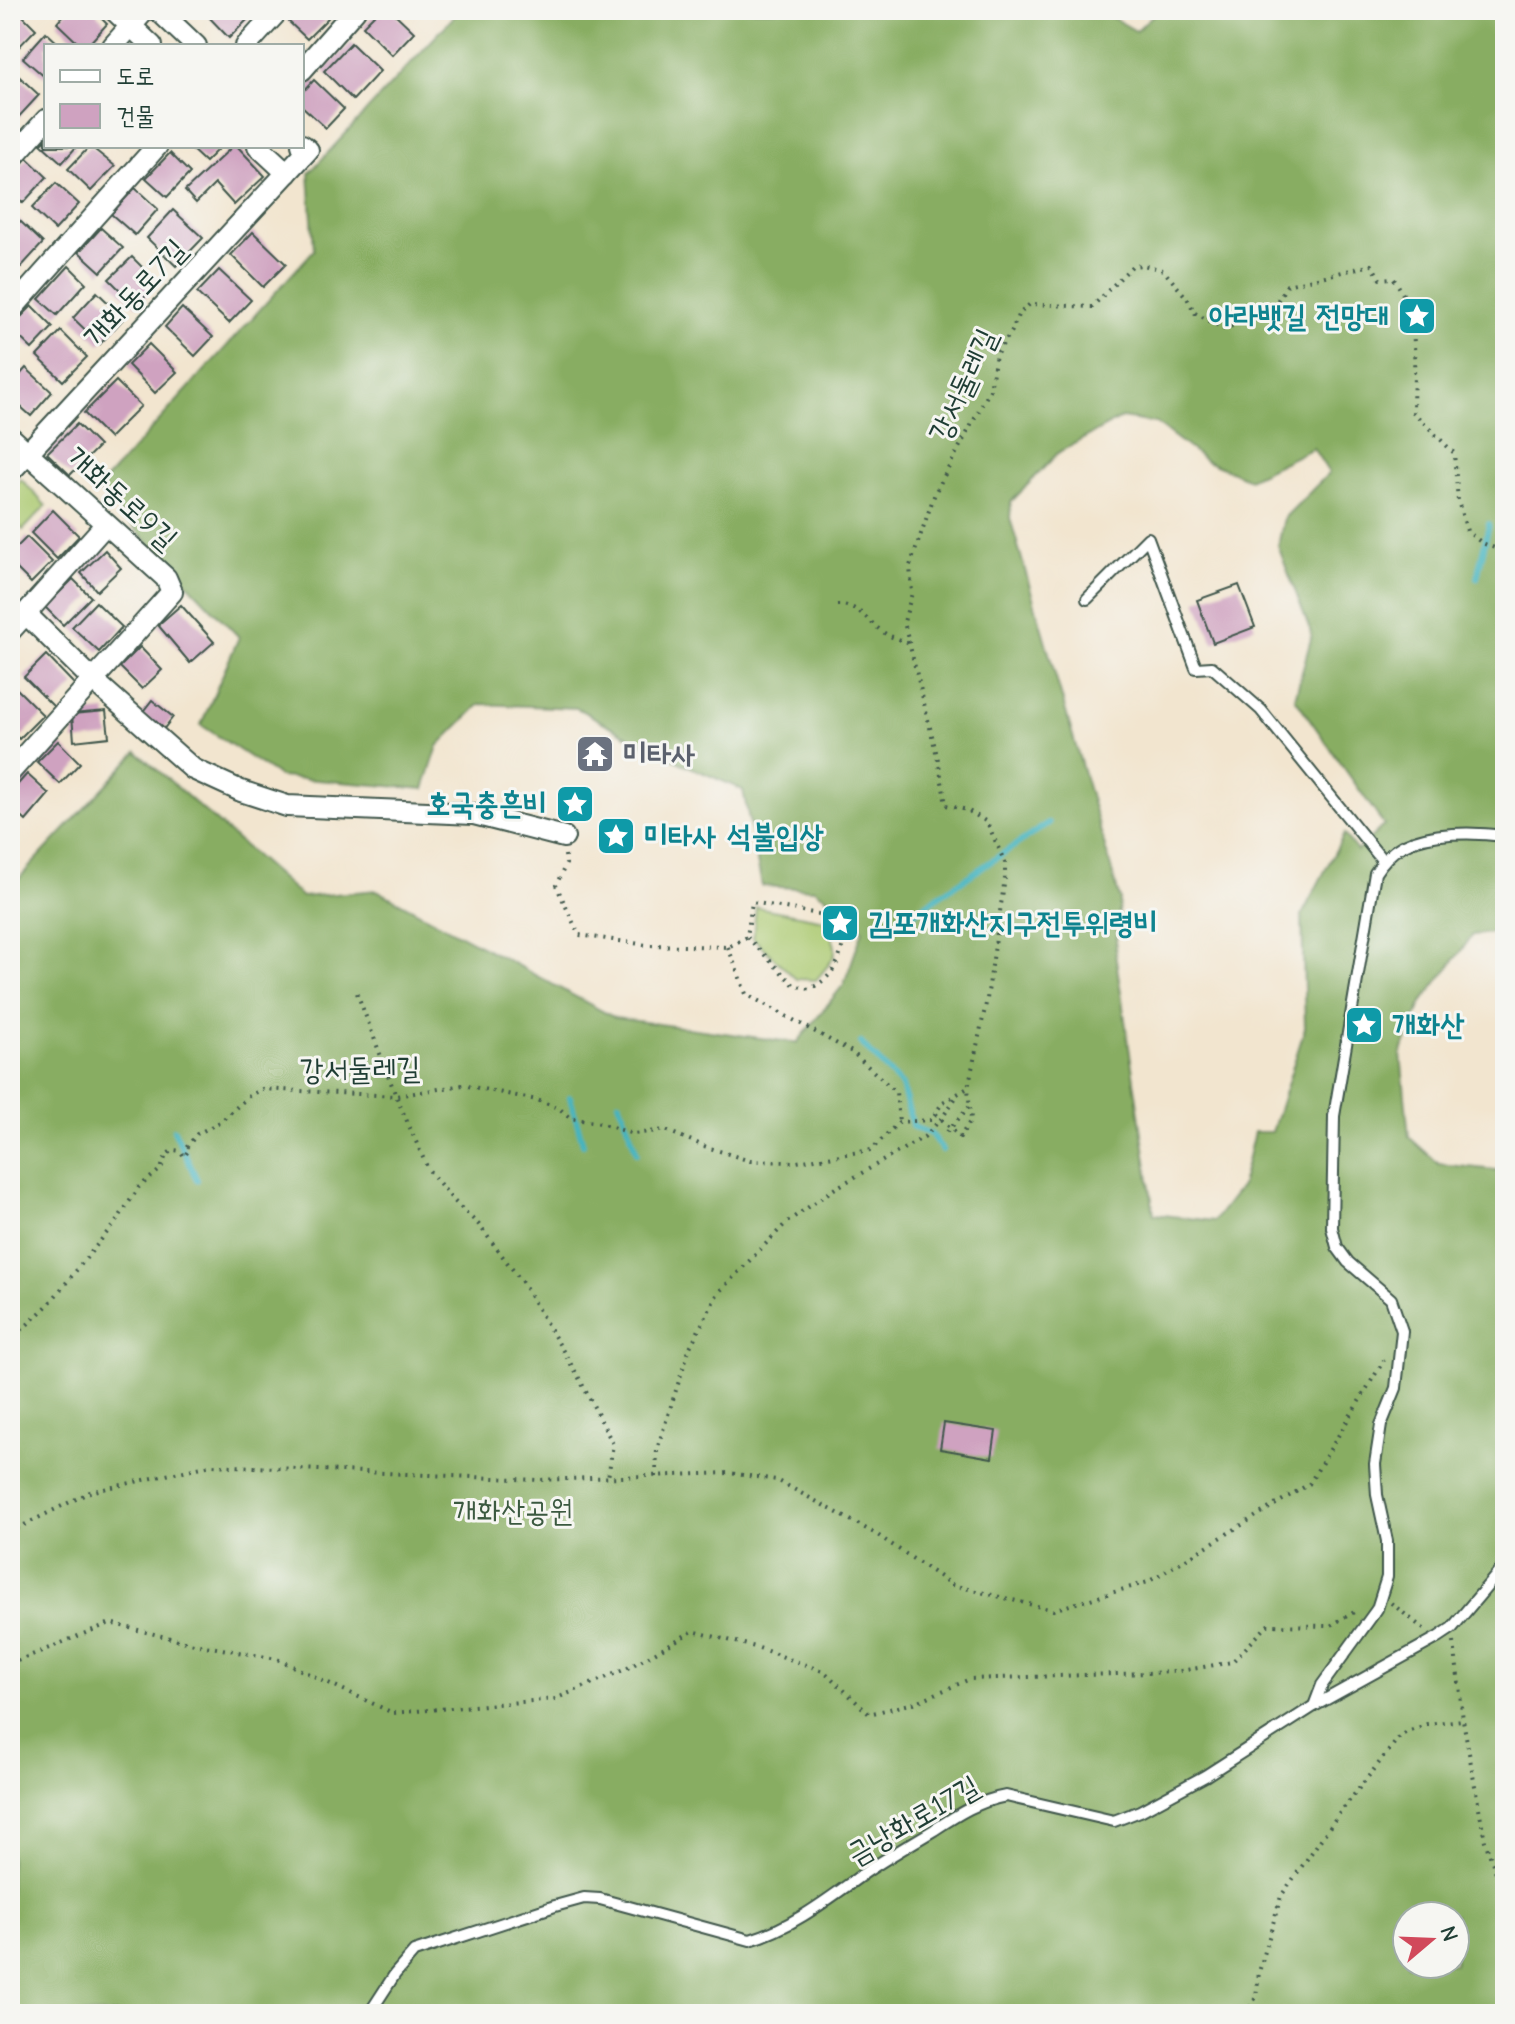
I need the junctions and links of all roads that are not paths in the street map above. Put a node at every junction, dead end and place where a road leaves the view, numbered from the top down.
1 (114, 10) edge
2 (145, 10) edge
3 (158, 10) edge
4 (279, 10) edge
5 (355, 10) edge
6 (131, 26) junction
7 (115, 44) edge
8 (150, 44) edge
9 (194, 44) edge
10 (248, 44) edge
11 (304, 68) edge
12 (44, 122) edge
13 (155, 148) edge
14 (260, 148) edge
15 (305, 148) edge
16 (10, 160) edge
17 (287, 173) junction
18 (10, 311) edge
19 (10, 437) edge
20 (27, 453) junction
21 (10, 472) edge
22 (105, 525) junction
23 (1087, 599) dead end
24 (26, 614) junction
25 (10, 631) edge
26 (94, 681) junction
27 (10, 772) edge
28 (1505, 836) edge
29 (564, 837) road end
30 (1383, 861) junction
31 (1505, 1565) edge
32 (1314, 1706) junction
33 (369, 2014) edge

1 - 6 street
2 - 6 street
3 - 9 street
4 - 10 street
5 - 11 street
6 - 7 street
6 - 8 street
12 - 16 street
13 - 18 street
14 - 17 street
15 - 17 street, 개화동로7길
17 - 20 street, 개화동로7길
19 - 20 street, 개화동로9길
20 - 21 street, 개화동로7길
20 - 22 street, 개화동로9길
22 - 24 street
22 - 26 street, 개화동로9길
23 - 30 lane
24 - 25 street
24 - 26 street
26 - 27 street
26 - 29 street
28 - 30 lane
30 - 32 lane
31 - 32 lane, 금낭화로17길
32 - 33 lane, 금낭화로17길

